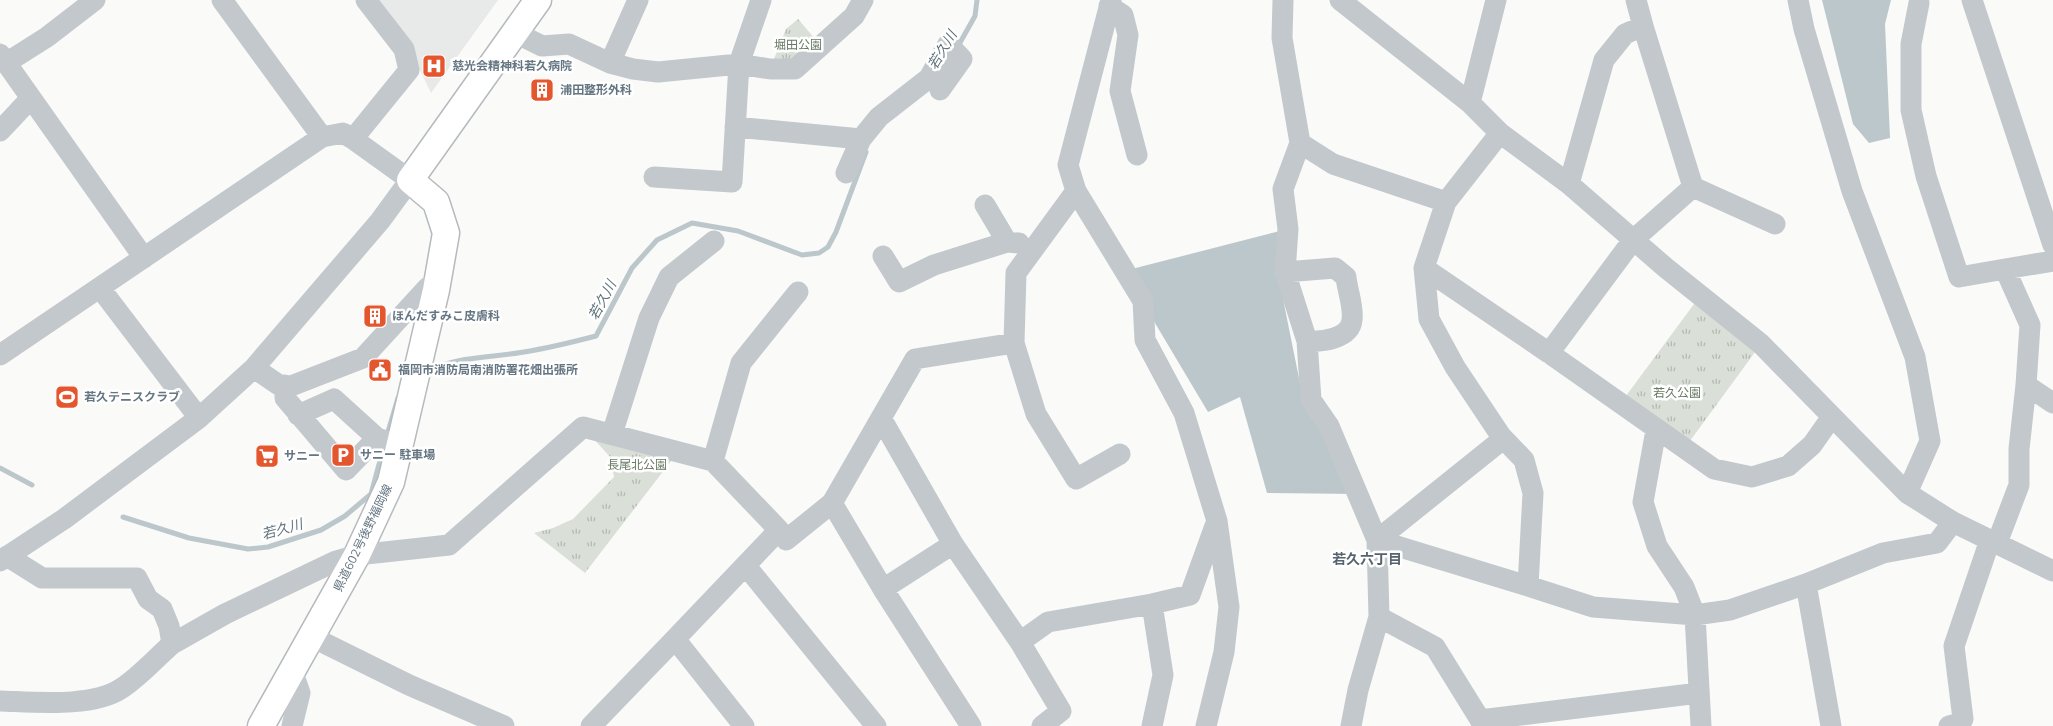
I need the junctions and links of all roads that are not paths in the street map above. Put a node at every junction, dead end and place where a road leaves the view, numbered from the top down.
1 (95, 0) edge
2 (222, 0) edge
3 (366, 0) edge
4 (538, 0) edge
5 (638, 0) edge
6 (761, 0) edge
7 (863, 0) edge
8 (1283, 0) edge
9 (1340, 0) edge
10 (1496, 0) edge
11 (1636, 0) edge
12 (1798, 0) edge
13 (1972, 0) edge
14 (1922, 1) edge
15 (1110, 3) edge
16 (1644, 26) junction
17 (514, 32) junction
18 (3, 59) edge
19 (610, 64) junction
20 (739, 64) junction
21 (940, 90) dead end
22 (31, 98) junction
23 (1470, 102) junction
24 (735, 127) junction
25 (0, 131) edge
26 (1500, 133) junction
27 (322, 137) junction
28 (353, 139) junction
29 (861, 139) junction
30 (1300, 143) junction
31 (1138, 155) dead end
32 (846, 174) dead end
33 (654, 177) dead end
34 (410, 180) junction
35 (1569, 184) junction
36 (1693, 187) junction
37 (1076, 191) junction
38 (1446, 202) junction
39 (985, 204) dead end
40 (1776, 224) dead end
41 (1633, 240) junction
42 (714, 241) dead end
43 (1007, 242) junction
44 (1037, 244) junction
45 (2053, 244) edge
46 (882, 256) dead end
47 (144, 258) junction
48 (2053, 262) edge
49 (1424, 268) junction
50 (2005, 269) junction
51 (1285, 272) junction
52 (100, 288) junction
53 (436, 290) junction
54 (798, 292) dead end
55 (1307, 342) junction
56 (1014, 343) junction
57 (1549, 353) junction
58 (0, 354) edge
59 (254, 368) junction
60 (286, 385) junction
61 (2026, 385) junction
62 (2053, 403) edge
63 (298, 415) junction
64 (198, 418) junction
65 (881, 418) junction
66 (1831, 418) junction
67 (1656, 430) junction
68 (612, 434) junction
69 (1503, 439) junction
70 (389, 442) junction
71 (1120, 454) dead end
72 (713, 461) junction
73 (1907, 493) junction
74 (832, 503) junction
75 (1217, 521) junction
76 (1953, 522) junction
77 (779, 530) junction
78 (1377, 540) junction
79 (1994, 541) junction
80 (953, 544) junction
81 (357, 555) junction
82 (3, 558) edge
83 (746, 566) junction
84 (2053, 571) edge
85 (1806, 584) junction
86 (1528, 586) junction
87 (883, 589) junction
88 (1152, 604) junction
89 (1695, 616) junction
90 (1379, 617) junction
91 (312, 637) junction
92 (675, 639) junction
93 (1020, 642) junction
94 (172, 644) junction
95 (292, 670) junction
96 (1699, 693) junction
97 (0, 701) edge
98 (1482, 723) edge
99 (261, 726) edge
100 (292, 726) edge
101 (504, 726) edge
102 (591, 726) edge
103 (744, 726) edge
104 (876, 726) edge
105 (971, 726) edge
106 (1042, 726) edge
107 (1152, 726) edge
108 (1206, 726) edge
109 (1351, 726) edge
110 (1701, 726) edge
111 (1831, 726) edge
112 (1949, 726) edge

1 - 18 street
2 - 27 street
3 - 28 street
4 - 17 main road
5 - 19 street
6 - 20 street
7 - 20 street
8 - 30 street
9 - 23 street
10 - 23 street
11 - 16 street
12 - 73 street
13 - 45 street
14 - 50 street
15 - 31 street
15 - 37 street
16 - 35 street
16 - 36 street
17 - 19 street
17 - 34 main road
18 - 22 street
19 - 20 street
20 - 24 street
21 - 29 street
22 - 25 street
22 - 47 street
23 - 26 street
24 - 29 street
24 - 33 street
26 - 35 street
26 - 38 street
27 - 28 street
27 - 47 street
28 - 34 street
29 - 32 street
30 - 38 street
30 - 51 street
34 - 53 main road, 県道602号後野福岡線
34 - 59 street
35 - 41 street
36 - 40 street
36 - 41 street
37 - 44 street
37 - 75 street
38 - 49 street
39 - 43 street
41 - 57 street
41 - 66 street
42 - 68 street
43 - 44 street
43 - 46 street
44 - 56 street
47 - 52 street
48 - 50 street
49 - 57 street
49 - 69 street
50 - 61 street
51 - 55 street
51 - 55 street
52 - 58 street
52 - 64 street
53 - 60 street
53 - 70 main road, 県道602号後野福岡線
54 - 72 street
55 - 78 street
56 - 65 street
56 - 71 street
57 - 67 street
59 - 60 street
59 - 64 street
60 - 63 street
61 - 62 street
61 - 79 street
63 - 70 street
63 - 70 street
64 - 82 street
65 - 74 street
65 - 80 street
66 - 67 street
66 - 73 street
67 - 89 street
68 - 72 street
68 - 81 street
69 - 78 street
69 - 86 street
70 - 81 main road, 県道602号後野福岡線
72 - 77 street
73 - 76 street
74 - 77 street
74 - 87 street
75 - 88 street
75 - 108 street
76 - 79 street
76 - 85 street
77 - 83 street
78 - 86 street
78 - 90 street
79 - 84 street
79 - 112 street
80 - 87 street
80 - 93 street
81 - 91 main road, 県道602号後野福岡線
81 - 94 street
82 - 94 street
83 - 92 street
83 - 104 street
85 - 89 street
85 - 111 street
86 - 89 street
87 - 105 street
88 - 93 street
88 - 107 street
89 - 96 street
90 - 98 street
90 - 109 street
91 - 95 main road, 県道602号後野福岡線
91 - 101 street
92 - 102 street
92 - 103 street
93 - 106 street
94 - 97 street
95 - 99 main road, 県道602号後野福岡線
95 - 100 street
96 - 98 street
96 - 110 street

